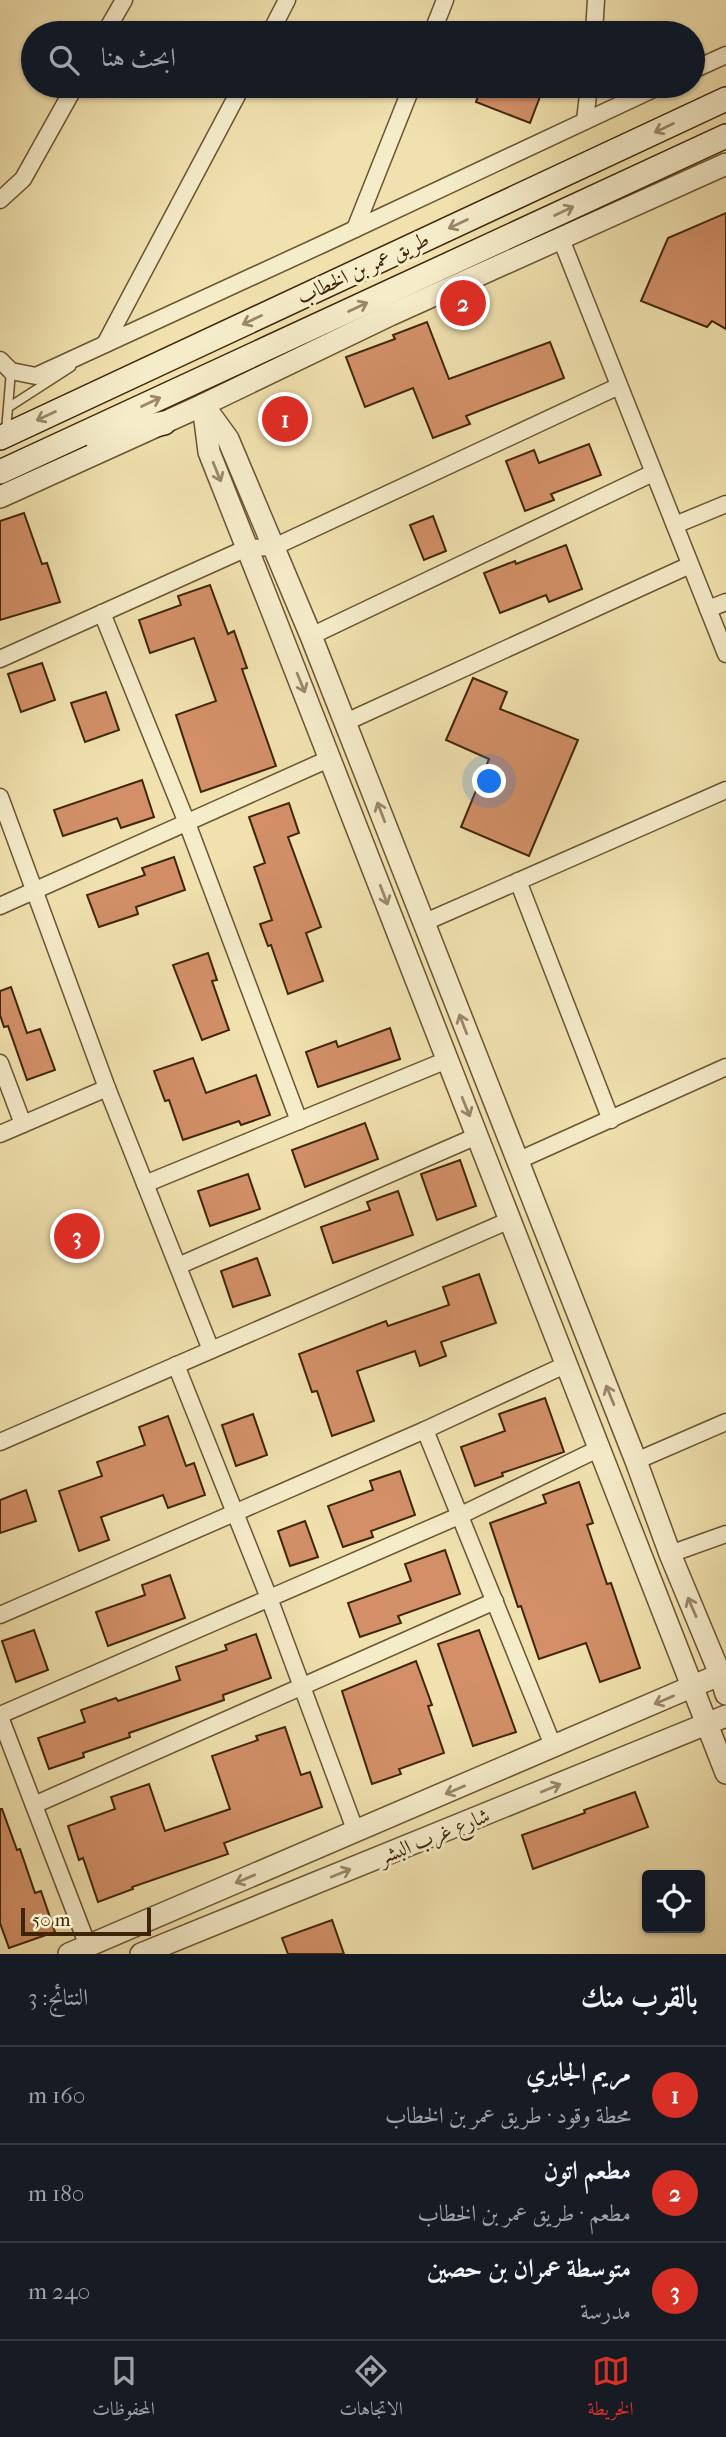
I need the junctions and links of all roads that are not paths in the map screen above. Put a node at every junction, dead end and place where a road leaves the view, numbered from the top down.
1 (124, 0) edge
2 (287, 0) edge
3 (445, 0) edge
4 (596, 0) edge
5 (112, 21) edge
6 (276, 21) edge
7 (437, 21) edge
8 (595, 21) edge
9 (726, 55) edge
10 (705, 65) edge
11 (68, 98) edge
12 (236, 98) edge
13 (407, 98) edge
14 (588, 98) edge
15 (634, 98) edge
16 (726, 99) edge
17 (585, 121) junction
18 (726, 136) edge
19 (673, 161) junction
20 (726, 164) edge
21 (653, 197) junction
22 (0, 200) edge
23 (355, 229) junction
24 (561, 239) junction
25 (105, 344) junction
26 (5, 366) edge
27 (619, 386) junction
28 (203, 405) junction
29 (9, 407) junction
30 (164, 423) junction
31 (3, 436) edge
32 (52, 448) junction
33 (0, 472) edge
34 (653, 472) junction
35 (0, 497) edge
36 (726, 503) edge
37 (675, 525) junction
38 (274, 547) junction
39 (247, 548) junction
40 (690, 565) junction
41 (726, 602) edge
42 (708, 609) junction
43 (102, 613) junction
44 (311, 636) junction
45 (726, 654) edge
46 (0, 659) edge
47 (346, 722) junction
48 (331, 758) junction
49 (726, 790) edge
50 (0, 797) edge
51 (187, 823) junction
52 (517, 881) junction
53 (35, 892) junction
54 (0, 906) edge
55 (424, 923) junction
56 (447, 1060) junction
57 (0, 1063) edge
58 (726, 1067) edge
59 (107, 1088) junction
60 (611, 1120) junction
61 (299, 1121) junction
62 (23, 1124) junction
63 (0, 1134) edge
64 (477, 1136) junction
65 (517, 1161) junction
66 (145, 1184) junction
67 (510, 1220) junction
68 (178, 1266) junction
69 (211, 1350) junction
70 (176, 1365) junction
71 (565, 1365) junction
72 (726, 1422) edge
73 (425, 1430) junction
74 (0, 1442) edge
75 (598, 1449) junction
76 (636, 1461) junction
77 (234, 1511) junction
78 (461, 1515) junction
79 (726, 1534) edge
80 (670, 1555) junction
81 (269, 1598) junction
82 (495, 1601) junction
83 (0, 1615) edge
84 (724, 1680) edge
85 (302, 1688) junction
86 (692, 1688) junction
87 (0, 1716) edge
88 (717, 1721) edge
89 (554, 1748) junction
90 (726, 1773) edge
91 (34, 1805) junction
92 (356, 1832) junction
93 (79, 1950) edge
94 (141, 1954) edge

1 - 5 street
2 - 6 street
3 - 7 street
4 - 8 street
9 - 10 street
11 - 22 street
12 - 25 street
13 - 23 street
14 - 17 street
15 - 17 street
16 -> 31 main road, طريق عمر بن الخطاب
17 - 23 street
18 - 19 main road, طريق عمر بن الخطاب
19 - 21 street
32 -> 19 main road, طريق عمر بن الخطاب
20 - 21 street
21 - 24 street
23 - 25 street
24 - 27 street
24 - 28 street
25 - 26 street
25 - 29 lane
26 - 29 lane
27 - 34 street
27 - 38 street
28 - 30 street
28 - 38 street
28 -> 39 street
29 - 31 lane
30 - 32 main road
30 - 35 street
32 - 33 main road, طريق عمر بن الخطاب
34 - 37 street
34 - 44 street
36 - 37 street
37 - 40 street
38 - 39 street
38 - 44 street
39 - 43 street
39 -> 48 street
40 - 42 street
40 - 47 street
41 - 42 street
42 - 45 street
43 - 46 street
43 - 51 street
44 - 47 street
55 -> 47 street
48 - 51 street
48 -> 56 street
49 - 52 street
50 - 53 street
51 - 53 street
51 - 61 street
52 - 55 street
52 - 60 street
53 - 54 street
53 - 59 street
65 -> 55 street
56 - 61 street
56 -> 64 street
57 - 62 street
58 - 60 street
59 - 62 street
59 - 66 street
60 - 65 street
61 - 66 street
62 - 63 street
64 - 67 street
64 - 68 street
76 -> 65 street
66 - 68 street
67 - 69 street
67 - 71 street
68 - 69 street
69 - 70 street
70 - 74 street
70 - 77 street
71 - 73 street
71 - 75 street
72 - 76 street
73 - 77 street
73 - 78 street
75 - 78 street
75 - 86 street
76 - 80 street
77 - 81 street
77 - 83 street
78 - 81 street
78 - 82 street
79 - 80 street
84 -> 80 street
81 - 85 street
81 - 87 street
82 - 85 street
82 - 89 street
84 - 86 street
85 - 91 street
85 - 92 street
86 - 88 street
86 -> 89 street
87 - 91 street
88 - 90 street
94 -> 88 street, شارع غرب البشر
89 -> 92 street
91 - 93 street
92 -> 93 street

